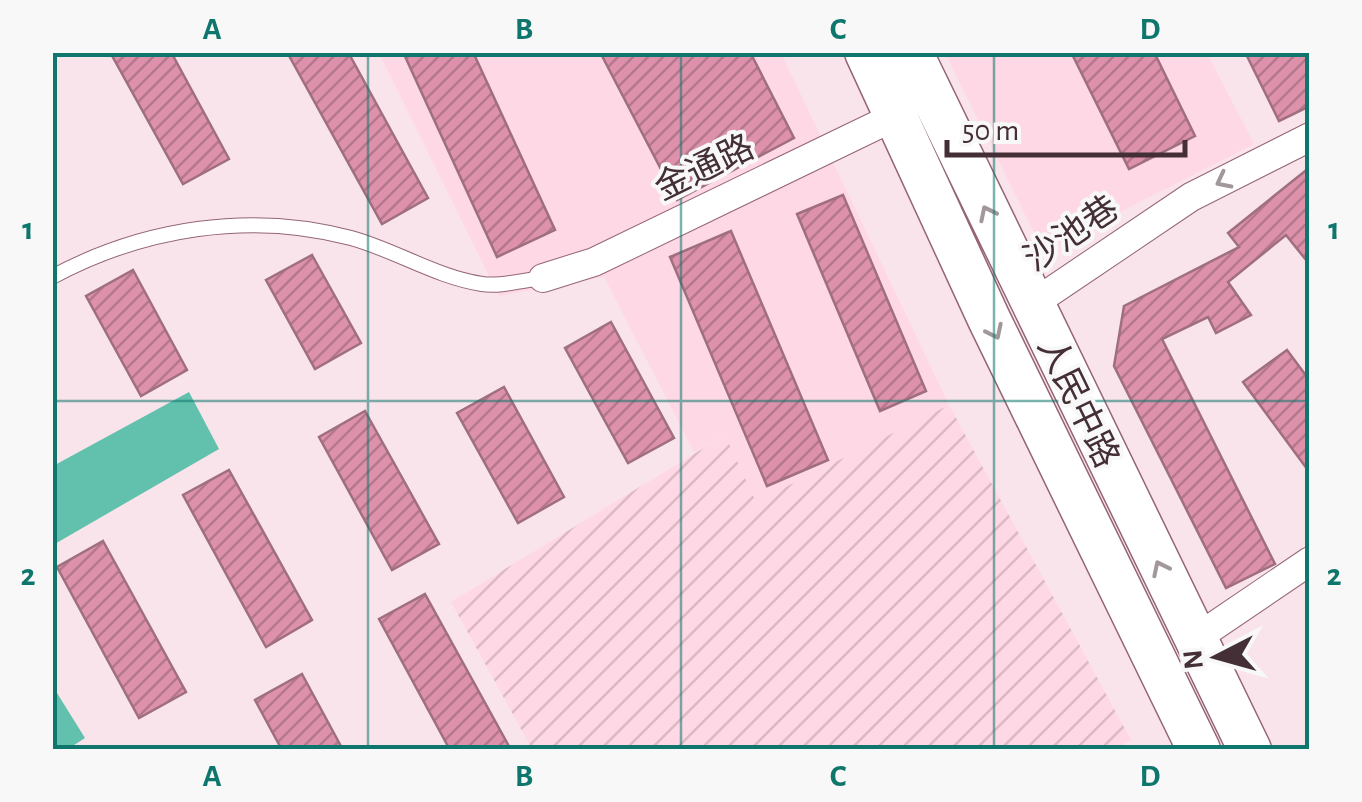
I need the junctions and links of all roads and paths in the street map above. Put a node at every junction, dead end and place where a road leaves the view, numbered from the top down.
1 (866, 52) edge
2 (911, 52) edge
3 (896, 116) junction
4 (1310, 137) edge
5 (52, 277) edge
6 (543, 278) joint
7 (1032, 305) junction
8 (1310, 561) edge
9 (1195, 639) junction
10 (1199, 750) edge
11 (1250, 750) edge

1 - 3 main road, 人民中路
7 -> 2 main road, 人民中路
3 - 6 street, 金通路
3 -> 10 main road, 人民中路
4 -> 7 street, 沙池巷
5 - 6 lane
9 -> 7 main road, 人民中路
8 - 9 street
9 - 11 main road, 人民中路

